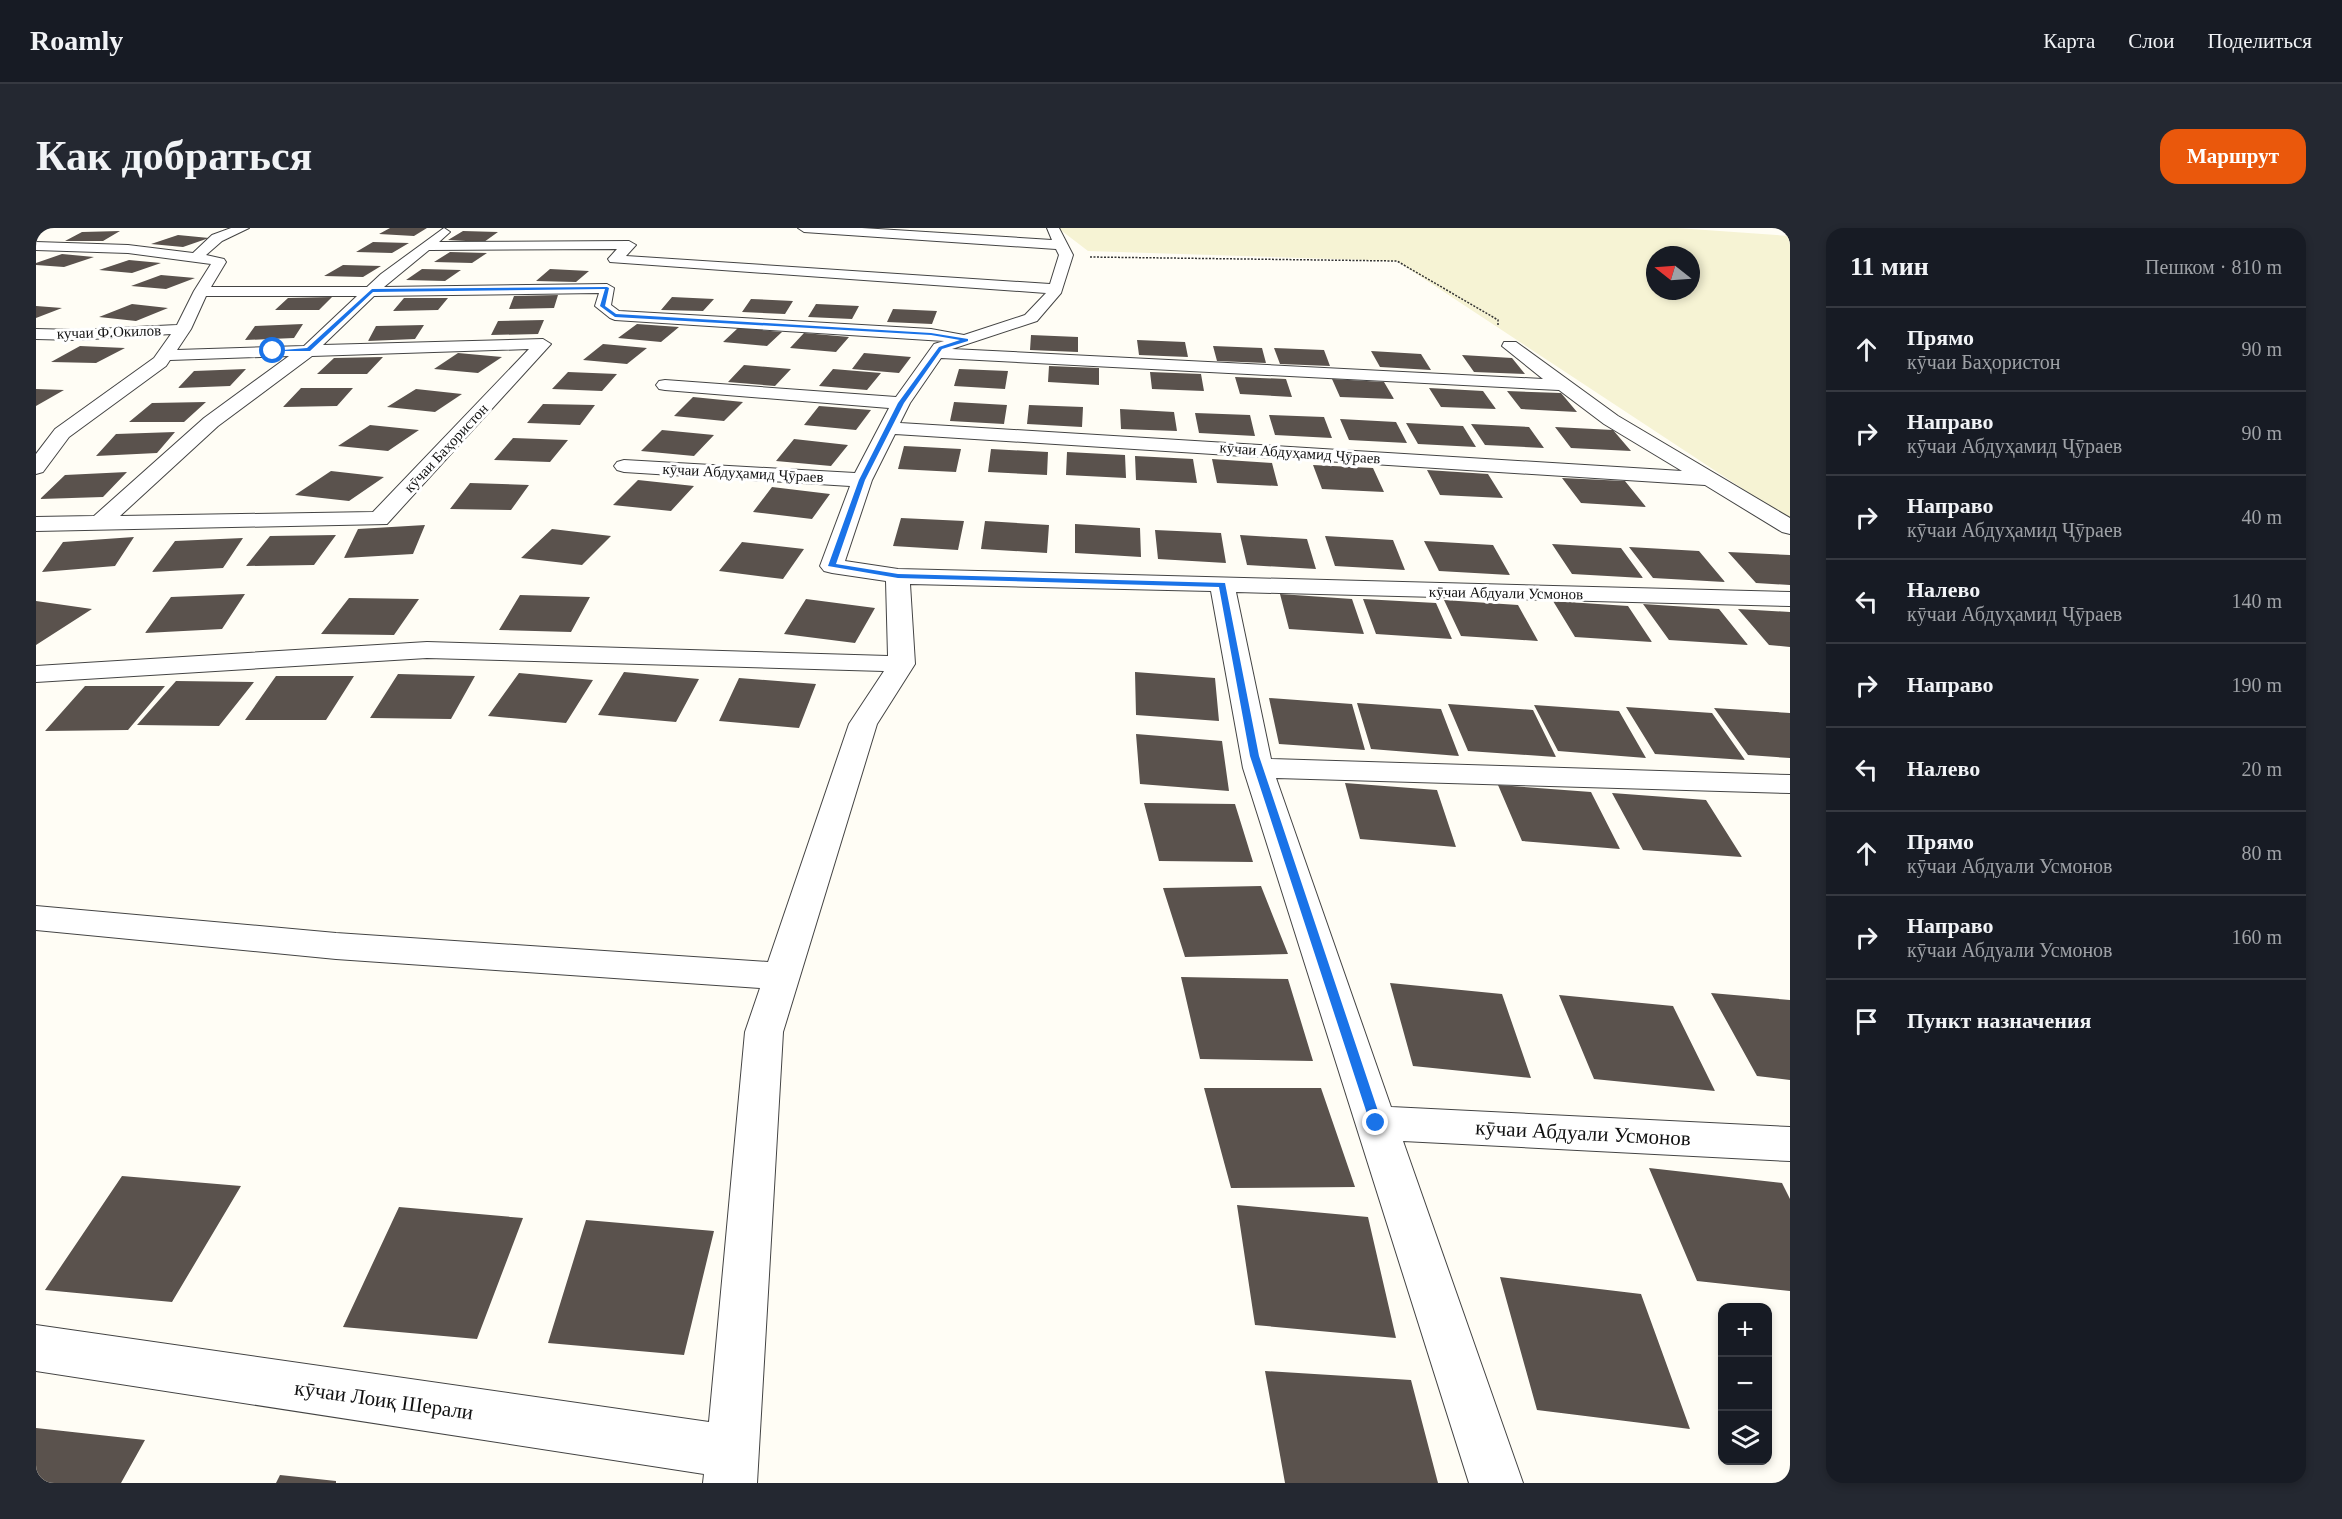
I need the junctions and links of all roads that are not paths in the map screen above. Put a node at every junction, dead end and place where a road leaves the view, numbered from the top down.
1 (243, 228) edge
2 (448, 228) edge
3 (804, 228) edge
4 (1060, 243) edge
5 (36, 246) edge
6 (426, 246) junction
7 (196, 257) junction
8 (1056, 289) junction
9 (372, 290) junction
10 (201, 291) junction
11 (183, 329) junction
12 (36, 334) edge
13 (966, 340) junction
14 (1510, 346) road end
15 (309, 350) junction
16 (937, 353) junction
17 (164, 355) junction
18 (665, 385) dead end
19 (1566, 385) junction
20 (895, 416) junction
21 (36, 432) edge
22 (62, 433) junction
23 (624, 466) dead end
24 (36, 468) edge
25 (1712, 479) junction
26 (862, 480) junction
27 (100, 523) junction
28 (36, 524) edge
29 (1790, 527) edge
30 (898, 576) junction
31 (1222, 585) junction
32 (1790, 600) edge
33 (902, 664) junction
34 (36, 674) edge
35 (1258, 768) junction
36 (1790, 784) edge
37 (36, 918) edge
38 (781, 976) junction
39 (1376, 1123) junction
40 (1790, 1144) edge
41 (36, 1348) edge
42 (732, 1467) edge
43 (1496, 1483) edge

1 - 7 street
2 - 6 street
3 - 4 street
4 - 8 street
5 - 7 street
6 - 8 street
6 - 9 street
7 - 10 street
8 - 13 street
9 - 10 street
9 - 13 street
9 - 15 street
10 - 11 street
11 - 12 street, кучаи Ф.Окилов
11 - 17 street
13 - 16 street
14 - 19 street
15 - 17 street, кӯчаи Баҳористон
15 - 27 street
15 - 27 street, кӯчаи Баҳористон
16 - 19 street
16 - 20 street
17 - 22 street
18 - 20 street, кӯчаи Абдуҳамид Ҷӯраев
19 - 25 street
20 - 25 street, кӯчаи Абдуҳамид Ҷӯраев
20 - 26 street
21 - 22 street
22 - 24 street
23 - 26 street, кӯчаи Абдуҳамид Ҷӯраев
25 - 29 street
26 - 30 street, кӯчаи Абдуали Усмонов
27 - 28 street, кӯчаи Баҳористон
30 - 31 street, кӯчаи Абдуали Усмонов
30 - 33 street
31 - 32 street, кӯчаи Абдуали Усмонов
31 - 35 street
33 - 34 street
33 - 38 street
35 - 36 street
35 - 39 street
37 - 38 street
38 - 42 street
39 - 40 street, кӯчаи Абдуали Усмонов
39 - 43 street
41 - 42 street, кӯчаи Лоиқ Шерали

